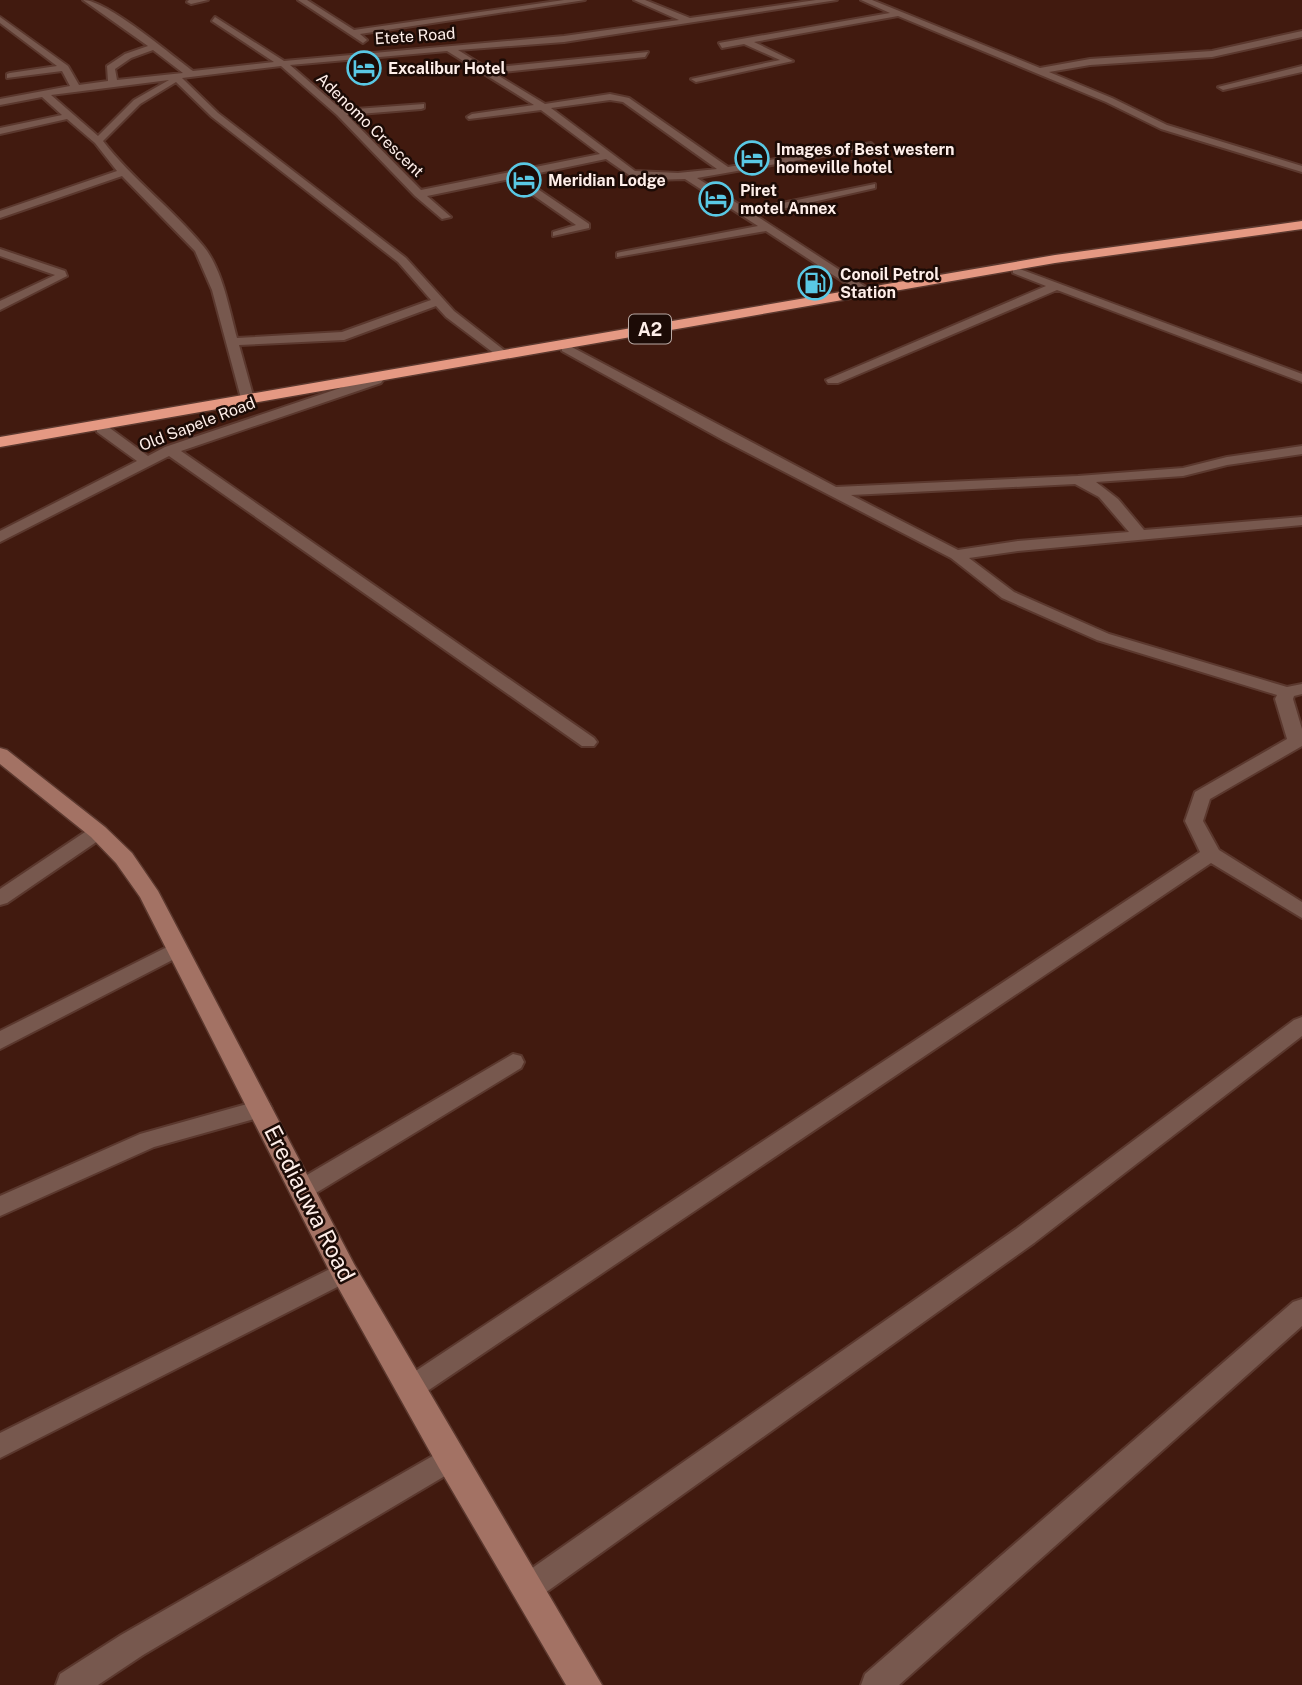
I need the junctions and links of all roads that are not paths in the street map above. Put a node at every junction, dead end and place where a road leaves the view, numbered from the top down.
1 (87, 0) edge
2 (204, 0) edge
3 (303, 0) edge
4 (312, 0) edge
5 (486, 0) edge
6 (581, 0) edge
7 (638, 0) edge
8 (747, 0) edge
9 (833, 0) edge
10 (865, 0) edge
11 (191, 2) dead end
12 (775, 9) junction
13 (508, 11) junction
14 (898, 15) junction
15 (0, 19) edge
16 (215, 19) dead end
17 (691, 22) junction
18 (353, 33) junction
19 (1302, 34) edge
20 (745, 41) junction
21 (722, 45) dead end
22 (155, 47) junction
23 (448, 48) junction
24 (381, 52) junction
25 (645, 54) dead end
26 (282, 63) junction
27 (65, 68) junction
28 (1302, 69) edge
29 (486, 71) junction
30 (1040, 71) junction
31 (192, 75) junction
32 (10, 76) dead end
33 (177, 78) junction
34 (696, 79) dead end
35 (113, 84) junction
36 (1223, 87) dead end
37 (76, 88) junction
38 (43, 93) junction
39 (0, 102) edge
40 (421, 106) dead end
41 (542, 106) junction
42 (340, 113) junction
43 (69, 116) junction
44 (472, 117) dead end
45 (0, 131) edge
46 (98, 141) junction
47 (868, 145) dead end
48 (606, 156) junction
49 (1302, 169) edge
50 (725, 170) junction
51 (124, 172) junction
52 (511, 175) junction
53 (688, 176) junction
54 (871, 186) dead end
55 (419, 194) junction
56 (744, 214) junction
57 (0, 215) edge
58 (446, 217) dead end
59 (1302, 225) edge
60 (767, 228) junction
61 (1265, 232) junction
62 (1302, 232) edge
63 (557, 234) dead end
64 (0, 252) edge
65 (621, 255) dead end
66 (1017, 271) junction
67 (1056, 286) junction
68 (866, 291) junction
69 (438, 301) junction
70 (0, 306) edge
71 (232, 342) junction
72 (566, 348) junction
73 (503, 354) junction
74 (1302, 378) edge
75 (376, 380) junction
76 (833, 380) dead end
77 (247, 399) junction
78 (102, 429) junction
79 (0, 442) edge
80 (0, 447) edge
81 (170, 450) junction
82 (1302, 450) edge
83 (146, 461) junction
84 (1074, 480) junction
85 (837, 491) junction
86 (1302, 521) edge
87 (1141, 536) junction
88 (0, 537) edge
89 (956, 555) junction
90 (1294, 690) edge
91 (1300, 742) edge
92 (588, 743) dead end
93 (0, 754) edge
94 (98, 832) junction
95 (1211, 854) junction
96 (0, 898) edge
97 (1302, 911) edge
98 (177, 949) junction
99 (1302, 1025) edge
100 (0, 1041) edge
101 (513, 1062) dead end
102 (261, 1109) junction
103 (303, 1189) junction
104 (0, 1206) edge
105 (344, 1272) junction
106 (1302, 1310) edge
107 (411, 1388) junction
108 (0, 1446) edge
109 (450, 1458) junction
110 (528, 1588) junction
111 (71, 1685) edge
112 (585, 1685) edge
113 (876, 1685) edge

1 - 22 street
2 - 11 street
3 - 4 street
3 - 18 street
5 - 13 street
6 - 13 street
7 - 17 street
8 - 12 street
9 - 12 street, Etete Road
10 - 14 street
12 - 17 street, Etete Road
13 - 18 street
14 - 20 street
14 - 30 street
15 - 27 street
16 - 26 street, Adenomo Crescent
17 - 23 street, Etete Road
18 - 24 street
19 - 30 street
20 - 21 street
20 - 34 street
22 - 31 street
22 - 35 street
23 - 24 street, Etete Road
23 - 29 street
24 - 26 street, Etete Road
25 - 29 street
26 - 31 street, Etete Road
26 - 42 street, Adenomo Crescent
27 - 32 street
27 - 37 street
28 - 36 street
29 - 41 street
30 - 49 street
31 - 33 street, Etete Road
33 - 35 street, Etete Road
33 - 46 street
33 - 69 street
35 - 37 street, Etete Road
37 - 38 street, Etete Road
38 - 39 street, Etete Road
38 - 43 street
40 - 42 street
41 - 44 street
41 - 48 street
41 - 50 street
42 - 55 street, Adenomo Crescent
43 - 45 street
43 - 46 street
46 - 51 street
47 - 50 street
48 - 52 street, Adenomo Crescent
48 - 53 street
50 - 53 street
51 - 57 street
51 - 71 street
52 - 55 street, Adenomo Crescent
52 - 63 street
53 - 56 street
54 - 56 street
55 - 58 street
56 - 60 street
59 - 61 highway, A2
60 - 65 street
60 - 68 street
61 - 62 highway, A2
61 - 66 highway, A2
61 - 68 highway, A2
64 - 70 street
66 - 67 street
66 - 72 highway, A2
67 - 74 street
67 - 76 street
68 - 73 highway, A2
69 - 71 street
69 - 73 street
71 - 77 street
72 - 75 highway, A2
72 - 85 street
73 - 77 highway, A2
75 - 78 highway, A2
75 - 81 street, Old Sapele Road
77 - 79 highway, A2
78 - 80 highway, A2
78 - 83 street
81 - 83 street, Old Sapele Road
81 - 92 street
82 - 84 street
83 - 88 street, Old Sapele Road
84 - 85 street
84 - 87 street
85 - 89 street
86 - 87 street
87 - 89 street
89 - 90 street
90 - 91 street
91 - 95 street
93 - 94 street, Erediauwa Road
94 - 96 street
94 - 98 street, Erediauwa Road
95 - 97 street
95 - 107 street
98 - 100 street
98 - 102 street, Erediauwa Road
99 - 110 street
101 - 103 street
102 - 103 street, Erediauwa Road
102 - 104 street
103 - 105 street, Erediauwa Road
105 - 107 street, Erediauwa Road
105 - 108 street
106 - 113 street
107 - 109 street, Erediauwa Road
109 - 110 street, Erediauwa Road
109 - 111 street
110 - 112 street, Erediauwa Road

